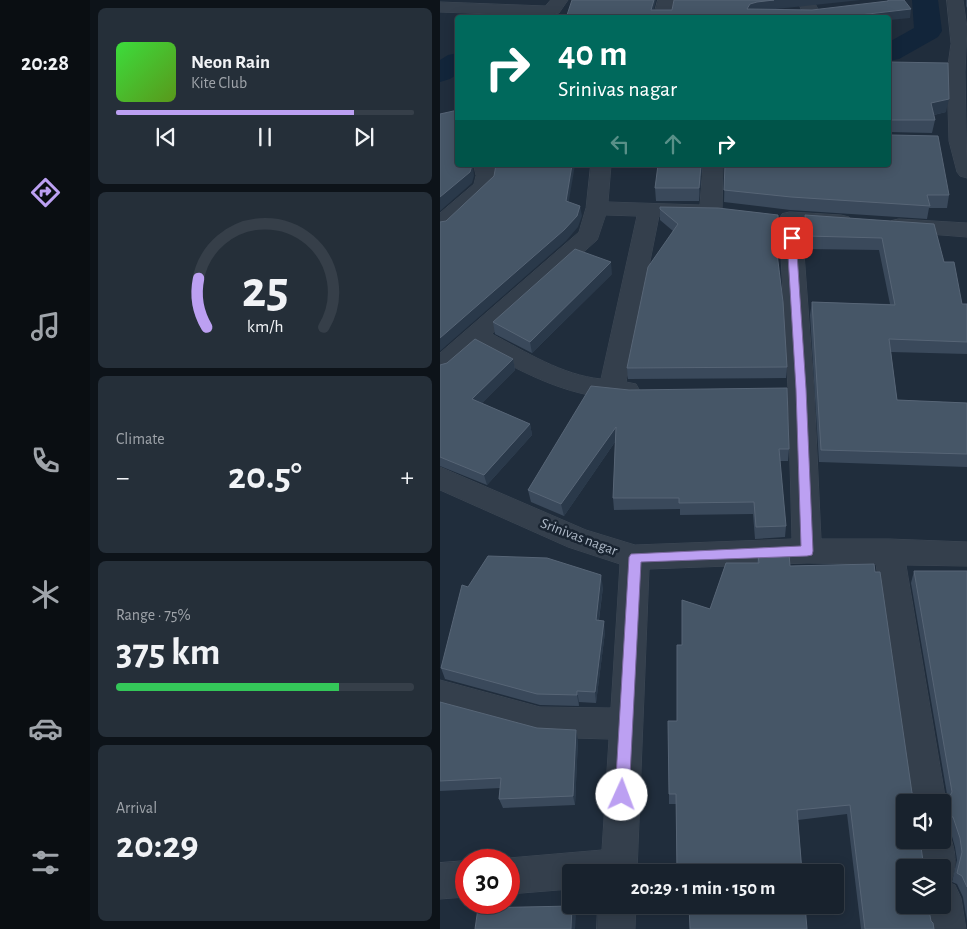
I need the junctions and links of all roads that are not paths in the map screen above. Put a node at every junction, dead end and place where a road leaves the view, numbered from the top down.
1 (560, 0) edge
2 (666, 0) edge
3 (955, 0) edge
4 (440, 7) edge
5 (811, 10) edge
6 (831, 10) edge
7 (794, 14) edge
8 (663, 15) edge
9 (963, 44) edge
10 (956, 141) edge
11 (484, 167) edge
12 (601, 167) edge
13 (713, 167) edge
14 (967, 172) edge
15 (597, 208) junction
16 (649, 210) junction
17 (440, 225) edge
18 (967, 230) edge
19 (475, 336) junction
20 (440, 367) edge
21 (612, 390) junction
22 (649, 391) edge
23 (440, 478) edge
24 (807, 551) junction
25 (889, 551) junction
26 (967, 554) edge
27 (635, 557) junction
28 (440, 695) edge
29 (625, 724) junction
30 (927, 794) edge
31 (619, 864) edge
32 (562, 873) edge
33 (520, 875) edge
34 (455, 880) edge
35 (440, 881) edge
36 (617, 914) edge
37 (945, 914) edge
38 (616, 929) edge
39 (947, 929) edge

1 - 4 street
2 - 8 street
3 - 9 street
5 - 6 street
5 - 7 street
9 - 10 street
10 - 14 street
11 - 17 street
12 - 15 street
13 - 16 street
15 - 16 street
15 - 19 street
16 - 21 street
18 - 24 street
19 - 20 street
19 - 21 street
21 - 22 street
23 - 27 street, Srinivas nagar
24 - 25 street, Srinivas nagar
24 - 27 street, Srinivas nagar
25 - 26 street, Srinivas nagar
25 - 30 street
27 - 29 street
28 - 29 street
29 - 31 street
32 - 33 street
34 - 35 street
36 - 38 street
37 - 39 street

